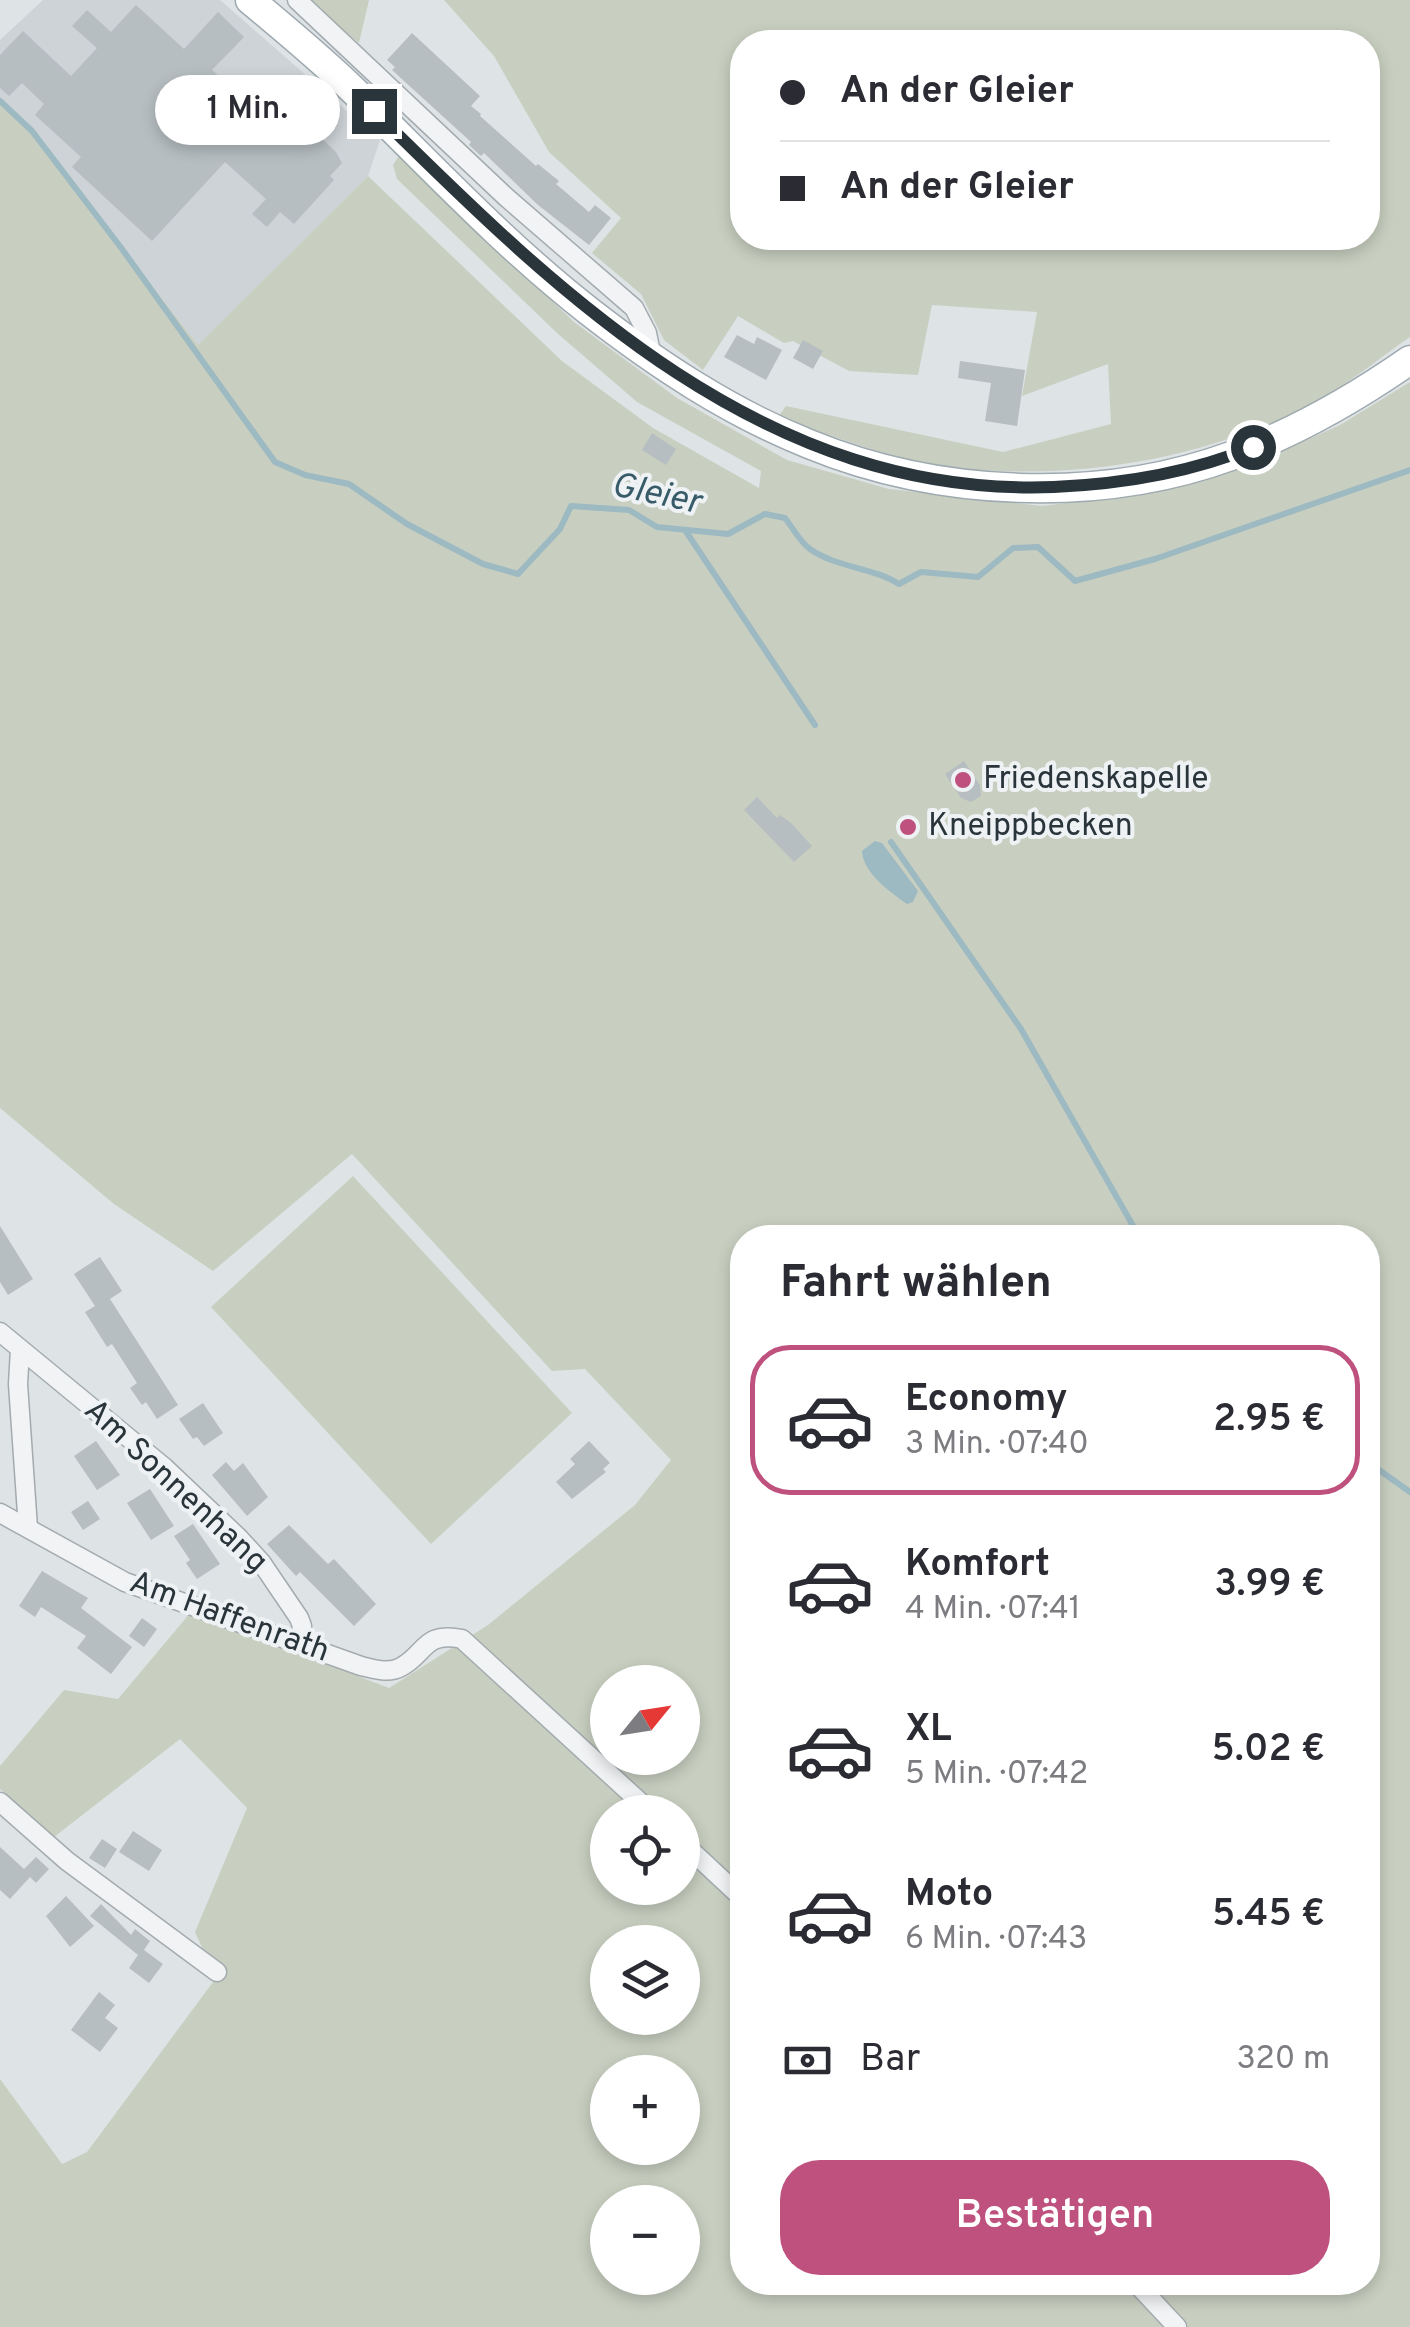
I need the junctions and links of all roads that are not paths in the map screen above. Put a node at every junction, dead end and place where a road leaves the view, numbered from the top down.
1 (250, 0) edge
2 (296, 0) edge
3 (652, 358) junction
4 (1410, 360) edge
5 (0, 1332) edge
6 (20, 1349) junction
7 (0, 1513) edge
8 (28, 1528) junction
9 (300, 1643) junction
10 (633, 1795) edge
11 (0, 1802) edge
12 (700, 1859) edge
13 (730, 1887) edge
14 (217, 1972) dead end
15 (1147, 2295) edge
16 (1178, 2327) edge

1 - 3 main road
2 - 3 street
3 - 4 main road
5 - 6 street, Am Sonnenhang
6 - 8 street
6 - 9 street, Am Sonnenhang
7 - 8 street, Am Haffenrath
8 - 9 street, Am Haffenrath
9 - 10 street, Am Haffenrath
11 - 14 street
12 - 13 street
15 - 16 street

